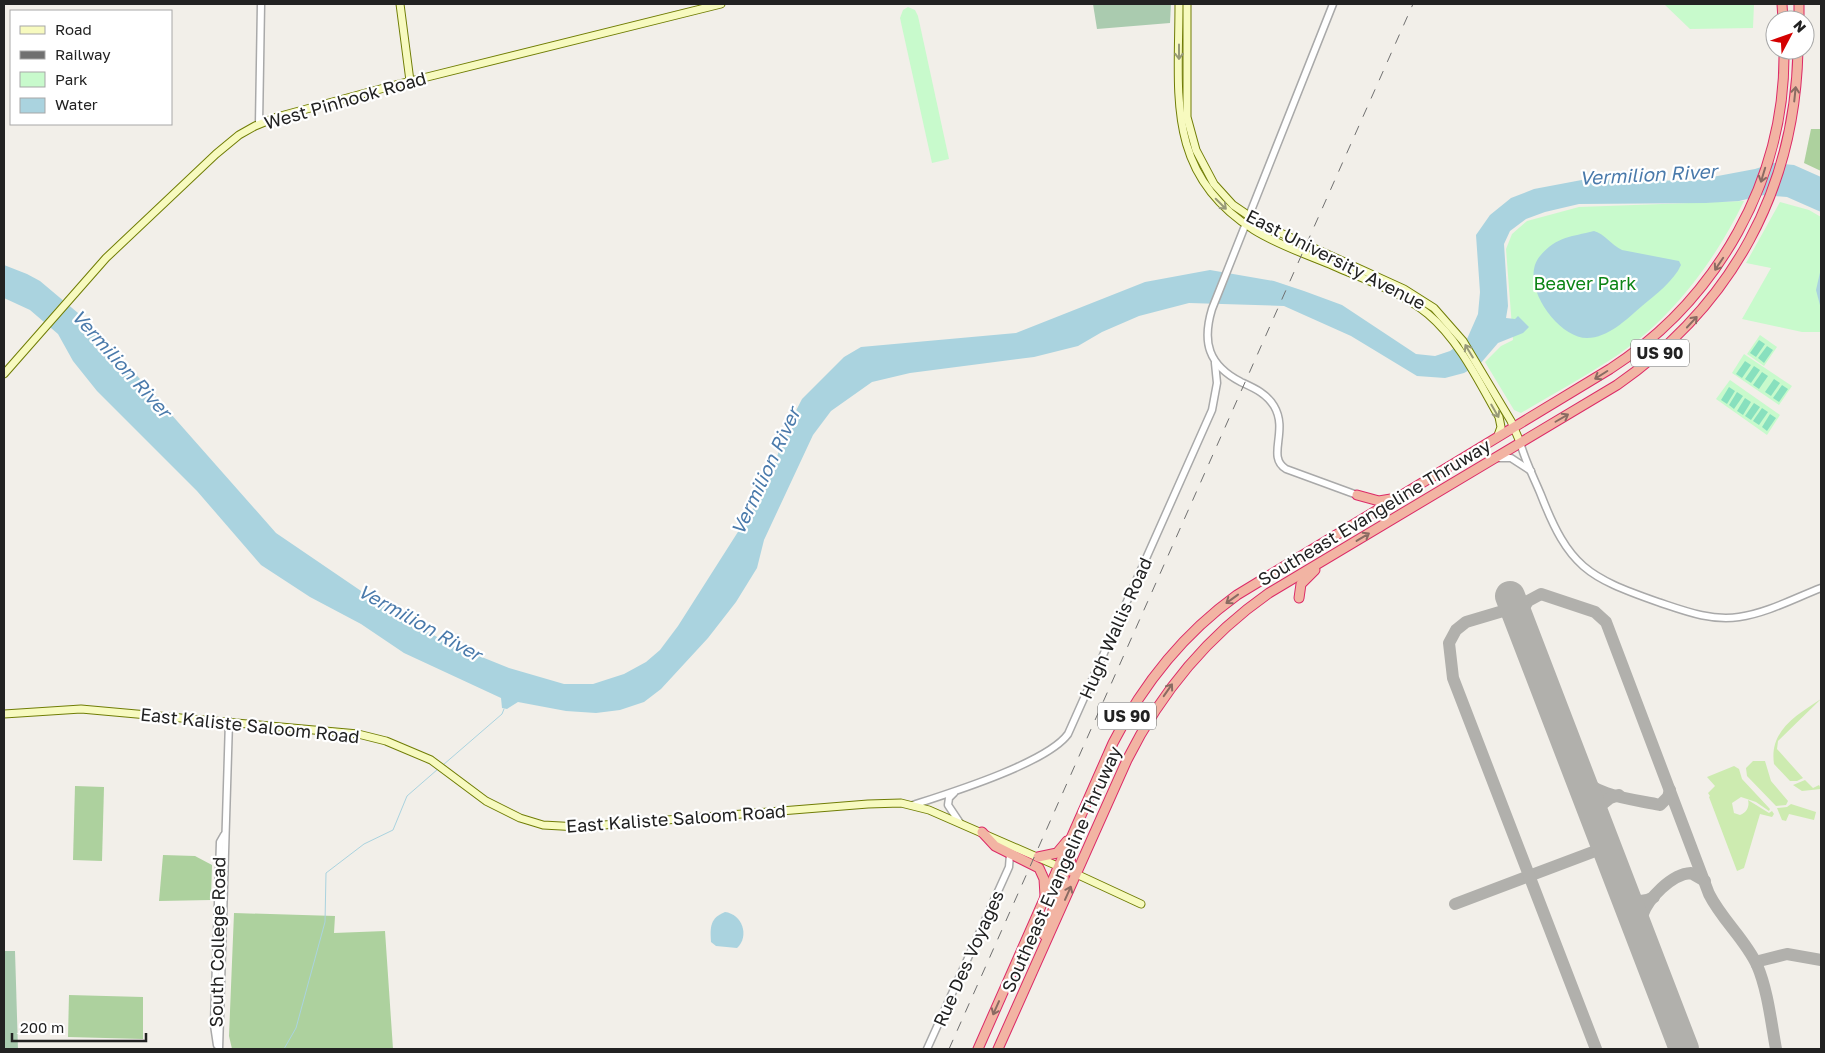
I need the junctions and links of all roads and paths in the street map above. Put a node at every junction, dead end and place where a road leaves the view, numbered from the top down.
1 (261, 4) edge
2 (400, 4) edge
3 (721, 4) edge
4 (1179, 4) edge
5 (1187, 4) edge
6 (1333, 4) edge
7 (1784, 60) edge
8 (1797, 60) edge
9 (410, 81) junction
10 (259, 124) junction
11 (1189, 126) junction
12 (1181, 128) junction
13 (1247, 221) junction
14 (1379, 282) junction
15 (1215, 362) junction
16 (4, 374) edge
17 (1230, 376) junction
18 (1217, 385) junction
19 (1514, 428) junction
20 (1496, 439) junction
21 (1520, 442) junction
22 (1494, 458) junction
23 (1532, 472) junction
24 (1407, 491) junction
25 (1358, 495) junction
26 (1363, 518) junction
27 (1337, 552) junction
28 (1300, 557) junction
29 (1304, 572) junction
30 (1289, 581) junction
31 (1821, 588) edge
32 (4, 714) edge
33 (230, 722) junction
34 (956, 792) junction
35 (913, 805) junction
36 (1083, 812) junction
37 (960, 823) junction
38 (982, 832) junction
39 (1010, 854) junction
40 (1038, 857) junction
41 (1019, 858) junction
42 (1009, 867) junction
43 (1068, 870) junction
44 (1045, 900) junction
45 (1142, 904) dead end
46 (1034, 968) junction
47 (219, 1049) edge
48 (927, 1049) edge
49 (978, 1049) edge
50 (998, 1049) edge

1 - 10 street
2 - 9 main road
3 - 9 main road, West Pinhook Road
4 -> 12 main road, East University Avenue
5 - 11 main road, East University Avenue
6 - 13 street
7 -> 19 highway, US 90
21 -> 8 highway, Southeast Evangeline Thruway / US 90
9 - 10 main road, West Pinhook Road
10 - 16 main road, West Pinhook Road
11 - 12 main road
11 - 13 main road, East University Avenue
12 -> 13 main road, East University Avenue
13 - 14 main road, East University Avenue
13 - 15 street
19 -> 14 main road, East University Avenue
14 -> 20 main road, East University Avenue
15 - 17 street
15 - 18 street, Hugh Wallis Road
17 - 18 street
17 - 25 street
18 - 34 street, Hugh Wallis Road
19 - 20 highway, Southeast Evangeline Thruway / US 90
19 - 21 main road, East University Avenue
20 - 24 highway, Southeast Evangeline Thruway / US 90
21 - 22 highway, Southeast Evangeline Thruway / US 90
21 - 23 street
22 - 23 street
27 -> 22 highway, Southeast Evangeline Thruway / US 90
23 - 31 street
24 - 25 highway
24 - 26 highway, US 90
25 - 26 highway
26 - 28 highway, US 90
27 - 29 highway, Southeast Evangeline Thruway / US 90
27 - 30 highway
28 - 29 highway
28 - 30 highway
28 -> 36 highway, US 90
29 - 30 highway, Southeast Evangeline Thruway / US 90
43 -> 30 highway, Southeast Evangeline Thruway / US 90
32 - 33 main road, East Kaliste Saloom Road
33 - 35 main road, East Kaliste Saloom Road
33 - 47 street, South College Road
34 - 35 street, Hugh Wallis Road
34 - 37 street
35 - 37 main road, East Kaliste Saloom Road
36 - 40 highway
36 - 43 highway, US 90
37 - 38 main road, East Kaliste Saloom Road
38 - 39 highway
38 - 40 main road, East Kaliste Saloom Road
39 - 41 highway
39 - 42 street
40 - 43 main road, East Kaliste Saloom Road
41 - 42 street
41 - 44 highway
42 - 48 street, Rue Des Voyages
43 - 44 highway, US 90
43 - 45 main road, East Kaliste Saloom Road
46 -> 43 highway, Southeast Evangeline Thruway / US 90
43 - 46 highway
44 -> 49 highway, US 90
46 - 50 highway, Southeast Evangeline Thruway / US 90

